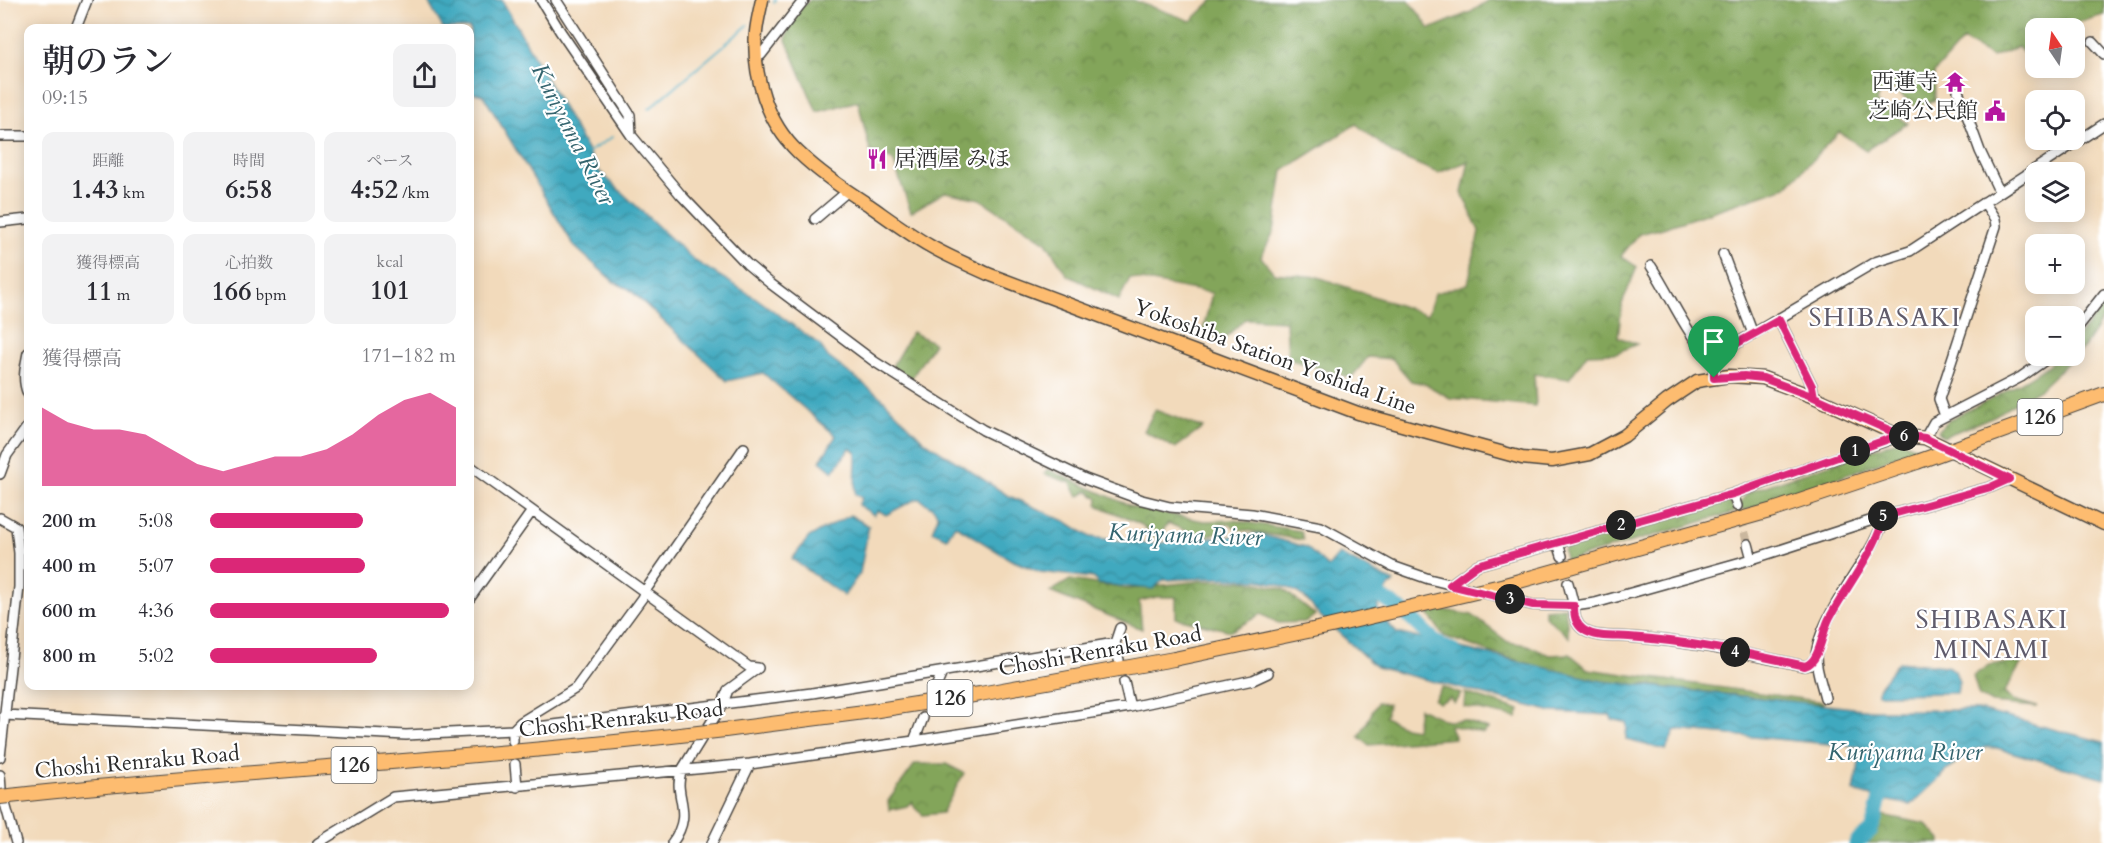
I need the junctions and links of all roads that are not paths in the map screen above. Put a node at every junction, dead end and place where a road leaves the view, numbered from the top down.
1 (87, 0) edge
2 (541, 0) edge
3 (556, 0) edge
4 (762, 0) edge
5 (804, 0) edge
6 (78, 24) edge
7 (2093, 42) dead end
8 (2104, 54) edge
9 (756, 58) junction
10 (1958, 91) dead end
11 (2104, 124) edge
12 (631, 135) junction
13 (0, 136) edge
14 (24, 136) edge
15 (848, 191) junction
16 (1999, 191) junction
17 (1984, 202) junction
18 (24, 219) edge
19 (815, 219) dead end
20 (0, 222) edge
21 (1723, 254) dead end
22 (1651, 266) dead end
23 (2104, 294) edge
24 (2085, 318) edge
25 (1779, 320) junction
26 (1753, 334) junction
27 (1714, 362) junction
28 (2037, 366) edge
29 (1714, 378) junction
30 (2104, 394) edge
31 (1814, 397) junction
32 (1944, 416) junction
33 (24, 432) edge
34 (1900, 435) junction
35 (1925, 438) junction
36 (744, 448) dead end
37 (474, 469) edge
38 (0, 474) edge
39 (2009, 479) junction
40 (1733, 494) junction
41 (1737, 506) tunnel mouth
42 (532, 511) junction
43 (1882, 517) junction
44 (0, 518) edge
45 (2104, 524) edge
46 (1558, 543) junction
47 (1748, 544) tunnel mouth
48 (1562, 556) dead end
49 (1752, 559) junction
50 (1568, 583) dead end
51 (1450, 585) junction
52 (24, 587) edge
53 (645, 591) junction
54 (474, 592) edge
55 (1574, 606) junction
56 (1120, 628) dead end
57 (1115, 643) junction
58 (1816, 658) junction
59 (1119, 660) dead end
60 (942, 673) junction
61 (1268, 673) dead end
62 (1124, 681) dead end
63 (936, 687) tunnel mouth
64 (1825, 698) dead end
65 (722, 705) junction
66 (1130, 707) junction
67 (4, 715) junction
68 (923, 718) tunnel mouth
69 (513, 730) junction
70 (513, 741) dead end
71 (914, 741) junction
72 (0, 758) edge
73 (515, 764) dead end
74 (750, 764) junction
75 (682, 770) junction
76 (0, 775) edge
77 (517, 787) junction
78 (0, 797) edge
79 (16, 843) edge
80 (318, 843) edge
81 (672, 843) edge
82 (712, 843) edge

1 - 6 street
2 - 12 street
3 - 12 street
4 - 9 main road, Yokoshiba Station Yoshida Line
5 - 9 street
7 - 8 street
9 - 15 main road, Yokoshiba Station Yoshida Line
10 - 16 street
11 - 16 street
12 - 51 street
13 - 14 street
15 - 19 street
15 - 29 main road, Yokoshiba Station Yoshida Line
16 - 17 street
17 - 25 street
17 - 32 street
18 - 20 street
21 - 26 street
22 - 27 street
23 - 24 street
25 - 26 street
25 - 31 street
26 - 27 street
27 - 29 street
28 - 32 street
29 - 31 main road, Yokoshiba Station Yoshida Line
30 - 78 highway, Choshi Renraku Road / 126, bridge
31 - 34 main road, Yokoshiba Station Yoshida Line
32 - 35 street
33 - 38 street
34 - 35 main road, Yokoshiba Station Yoshida Line
34 - 40 street
35 - 39 main road, Yokoshiba Station Yoshida Line
36 - 53 street
37 - 42 street
39 - 43 street
39 - 45 main road, Yokoshiba Station Yoshida Line
40 - 41 street
40 - 46 street
42 - 53 street
42 - 54 street
43 - 49 street
43 - 58 street
44 - 52 street
46 - 48 street
46 - 51 street
47 - 49 street
49 - 55 street
50 - 55 street
51 - 55 street
52 - 67 street
53 - 65 street
53 - 69 street
55 - 58 street
56 - 57 street
57 - 59 street
57 - 60 street
58 - 64 street
60 - 63 street
60 - 65 street
61 - 66 street
62 - 66 street
65 - 69 street
65 - 75 street
66 - 71 street
67 - 69 street
67 - 72 street
68 - 71 street
69 - 70 street
71 - 74 street
73 - 77 street
74 - 75 street
74 - 82 street
75 - 77 street
75 - 81 street
76 - 79 street
77 - 80 street

